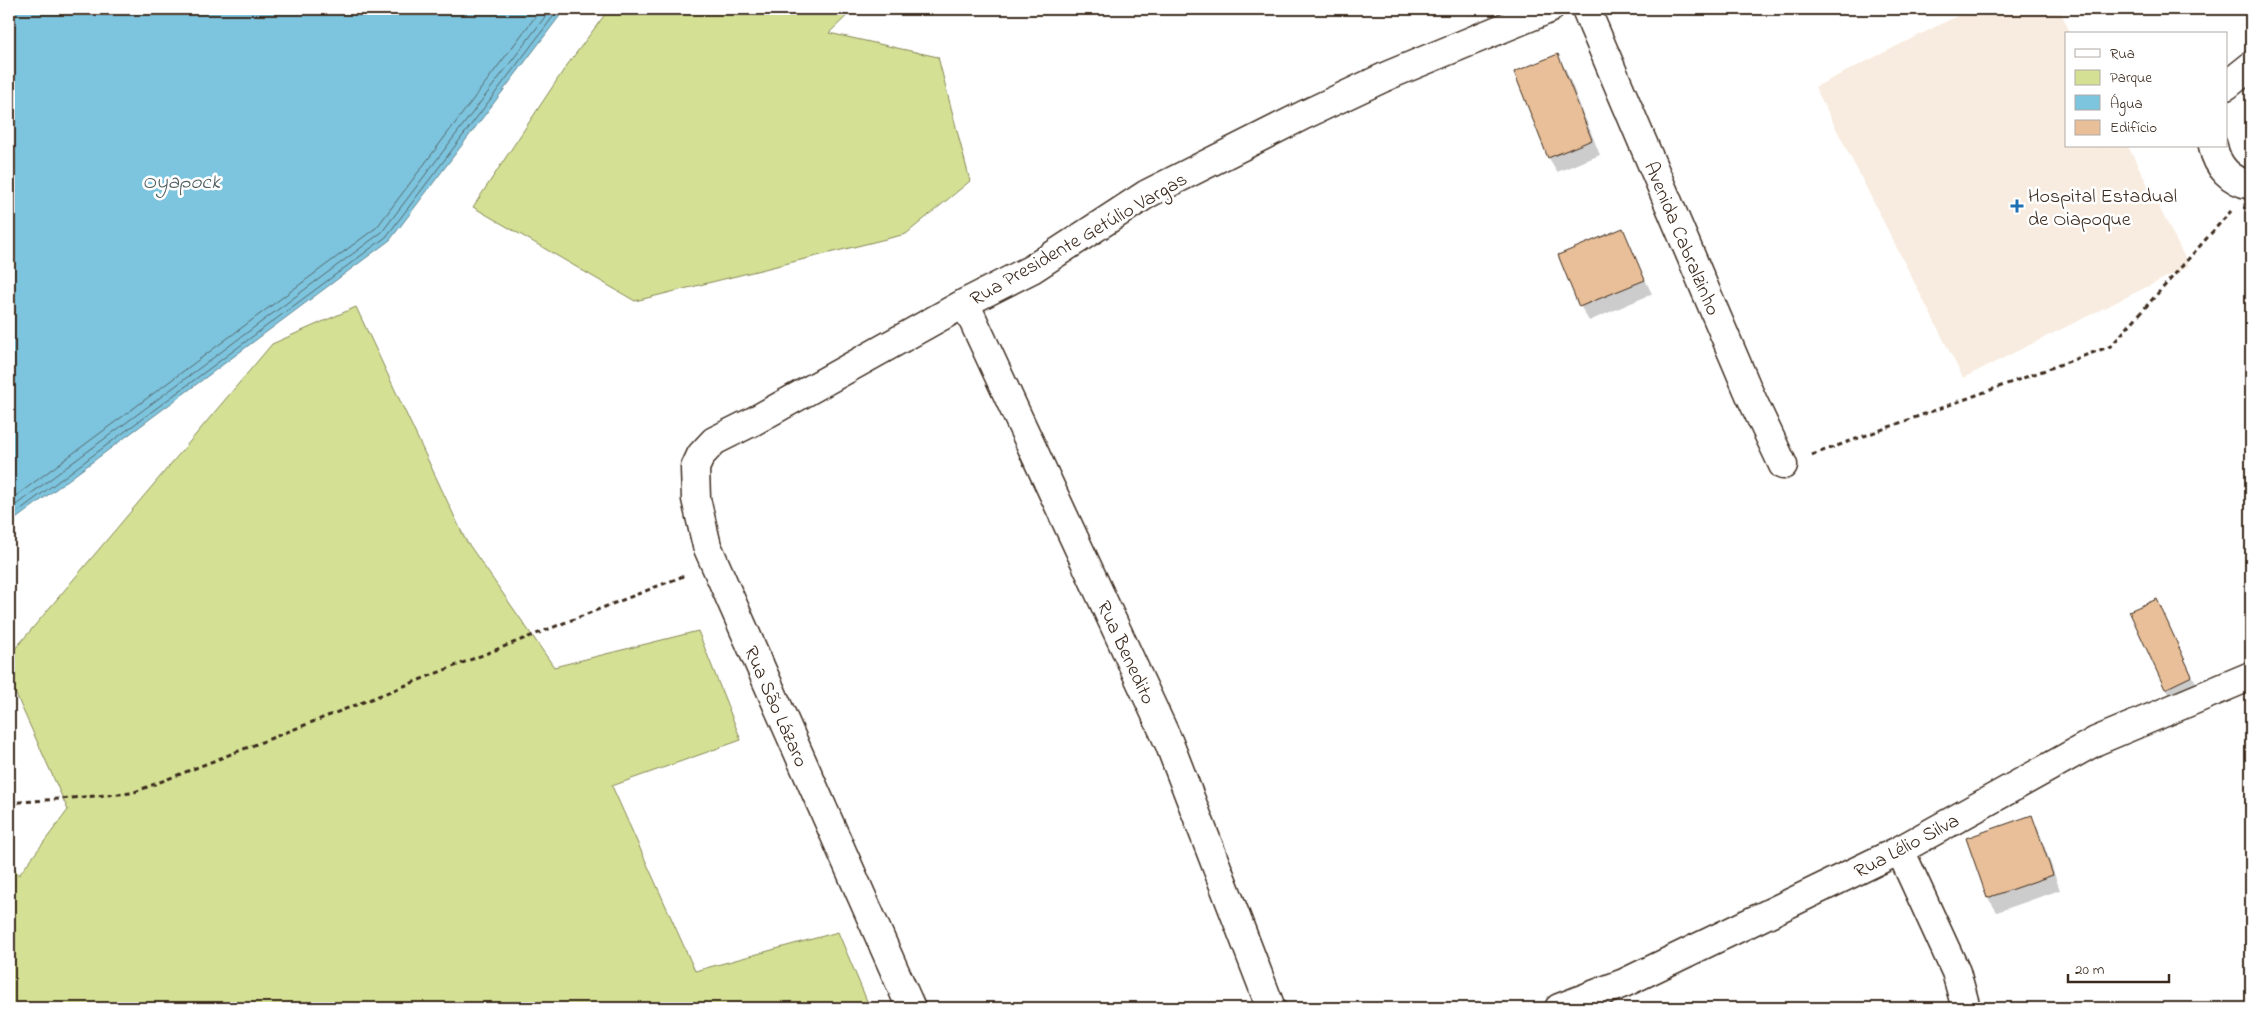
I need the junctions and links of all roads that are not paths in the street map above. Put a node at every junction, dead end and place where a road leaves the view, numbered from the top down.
1 (1548, 9) edge
2 (1586, 9) edge
3 (2251, 66) edge
4 (2228, 84) edge
5 (2214, 148) edge
6 (2251, 185) edge
7 (965, 303) junction
8 (752, 422) joint
9 (1783, 465) road end
10 (2251, 676) edge
11 (1900, 850) junction
12 (911, 1008) edge
13 (1271, 1008) edge
14 (1559, 1008) edge
15 (1966, 1008) edge

1 - 7 street, Rua Presidente Getúlio Vargas
2 - 9 street, Avenida Cabralzinho
3 - 4 street
5 - 6 street
7 - 8 street, Rua Presidente Getúlio Vargas
7 - 13 street, Rua Benedito
8 - 12 street, Rua São Lázaro
10 - 11 street, Rua Lélio Silva
11 - 14 street, Rua Lélio Silva
11 - 15 street

